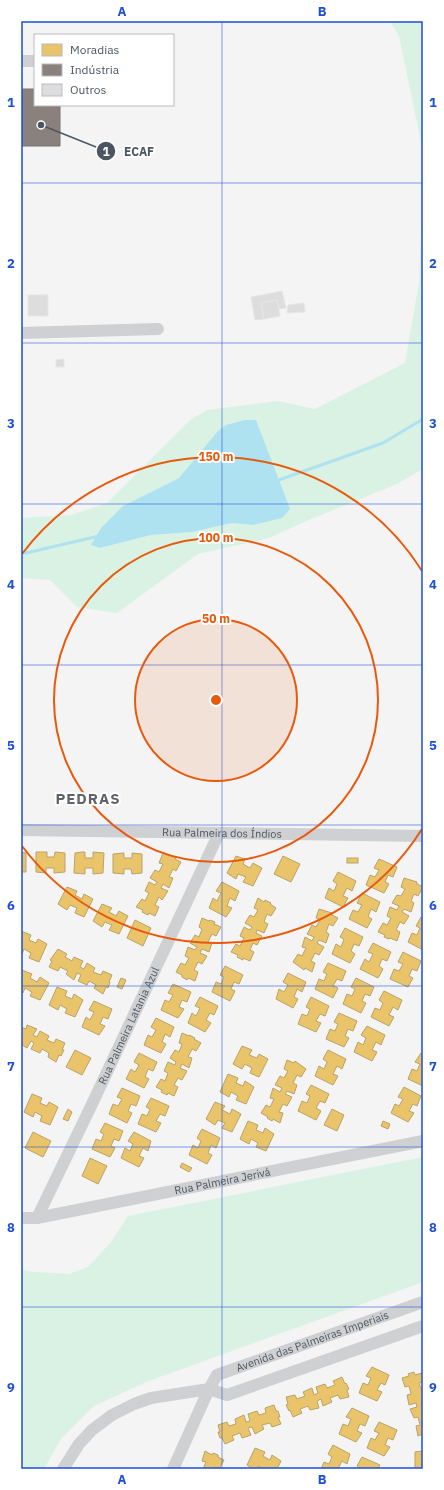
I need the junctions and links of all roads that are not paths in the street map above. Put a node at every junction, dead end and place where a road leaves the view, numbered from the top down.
1 (21, 61) edge
2 (34, 61) edge
3 (158, 329) dead end
4 (21, 333) edge
5 (21, 830) edge
6 (219, 833) junction
7 (423, 836) edge
8 (423, 1140) edge
9 (21, 1218) edge
10 (37, 1218) junction
11 (423, 1302) edge
12 (423, 1326) edge
13 (209, 1389) junction
14 (63, 1469) edge
15 (173, 1469) edge

1 - 2 street
3 - 4 street
5 - 6 street, Rua Palmeira dos Índios
6 - 7 street, Rua Palmeira dos Índios
6 - 10 street, Rua Palmeira Latania Azul
8 - 10 street, Rua Palmeira Jerivá
9 - 10 street, Rua Palmeira Jerivá
11 - 13 street, Avenida das Palmeiras Imperiais
12 - 13 street, Avenida das Palmeiras Imperiais
13 - 14 street, Avenida das Palmeiras Imperiais
13 - 15 street

